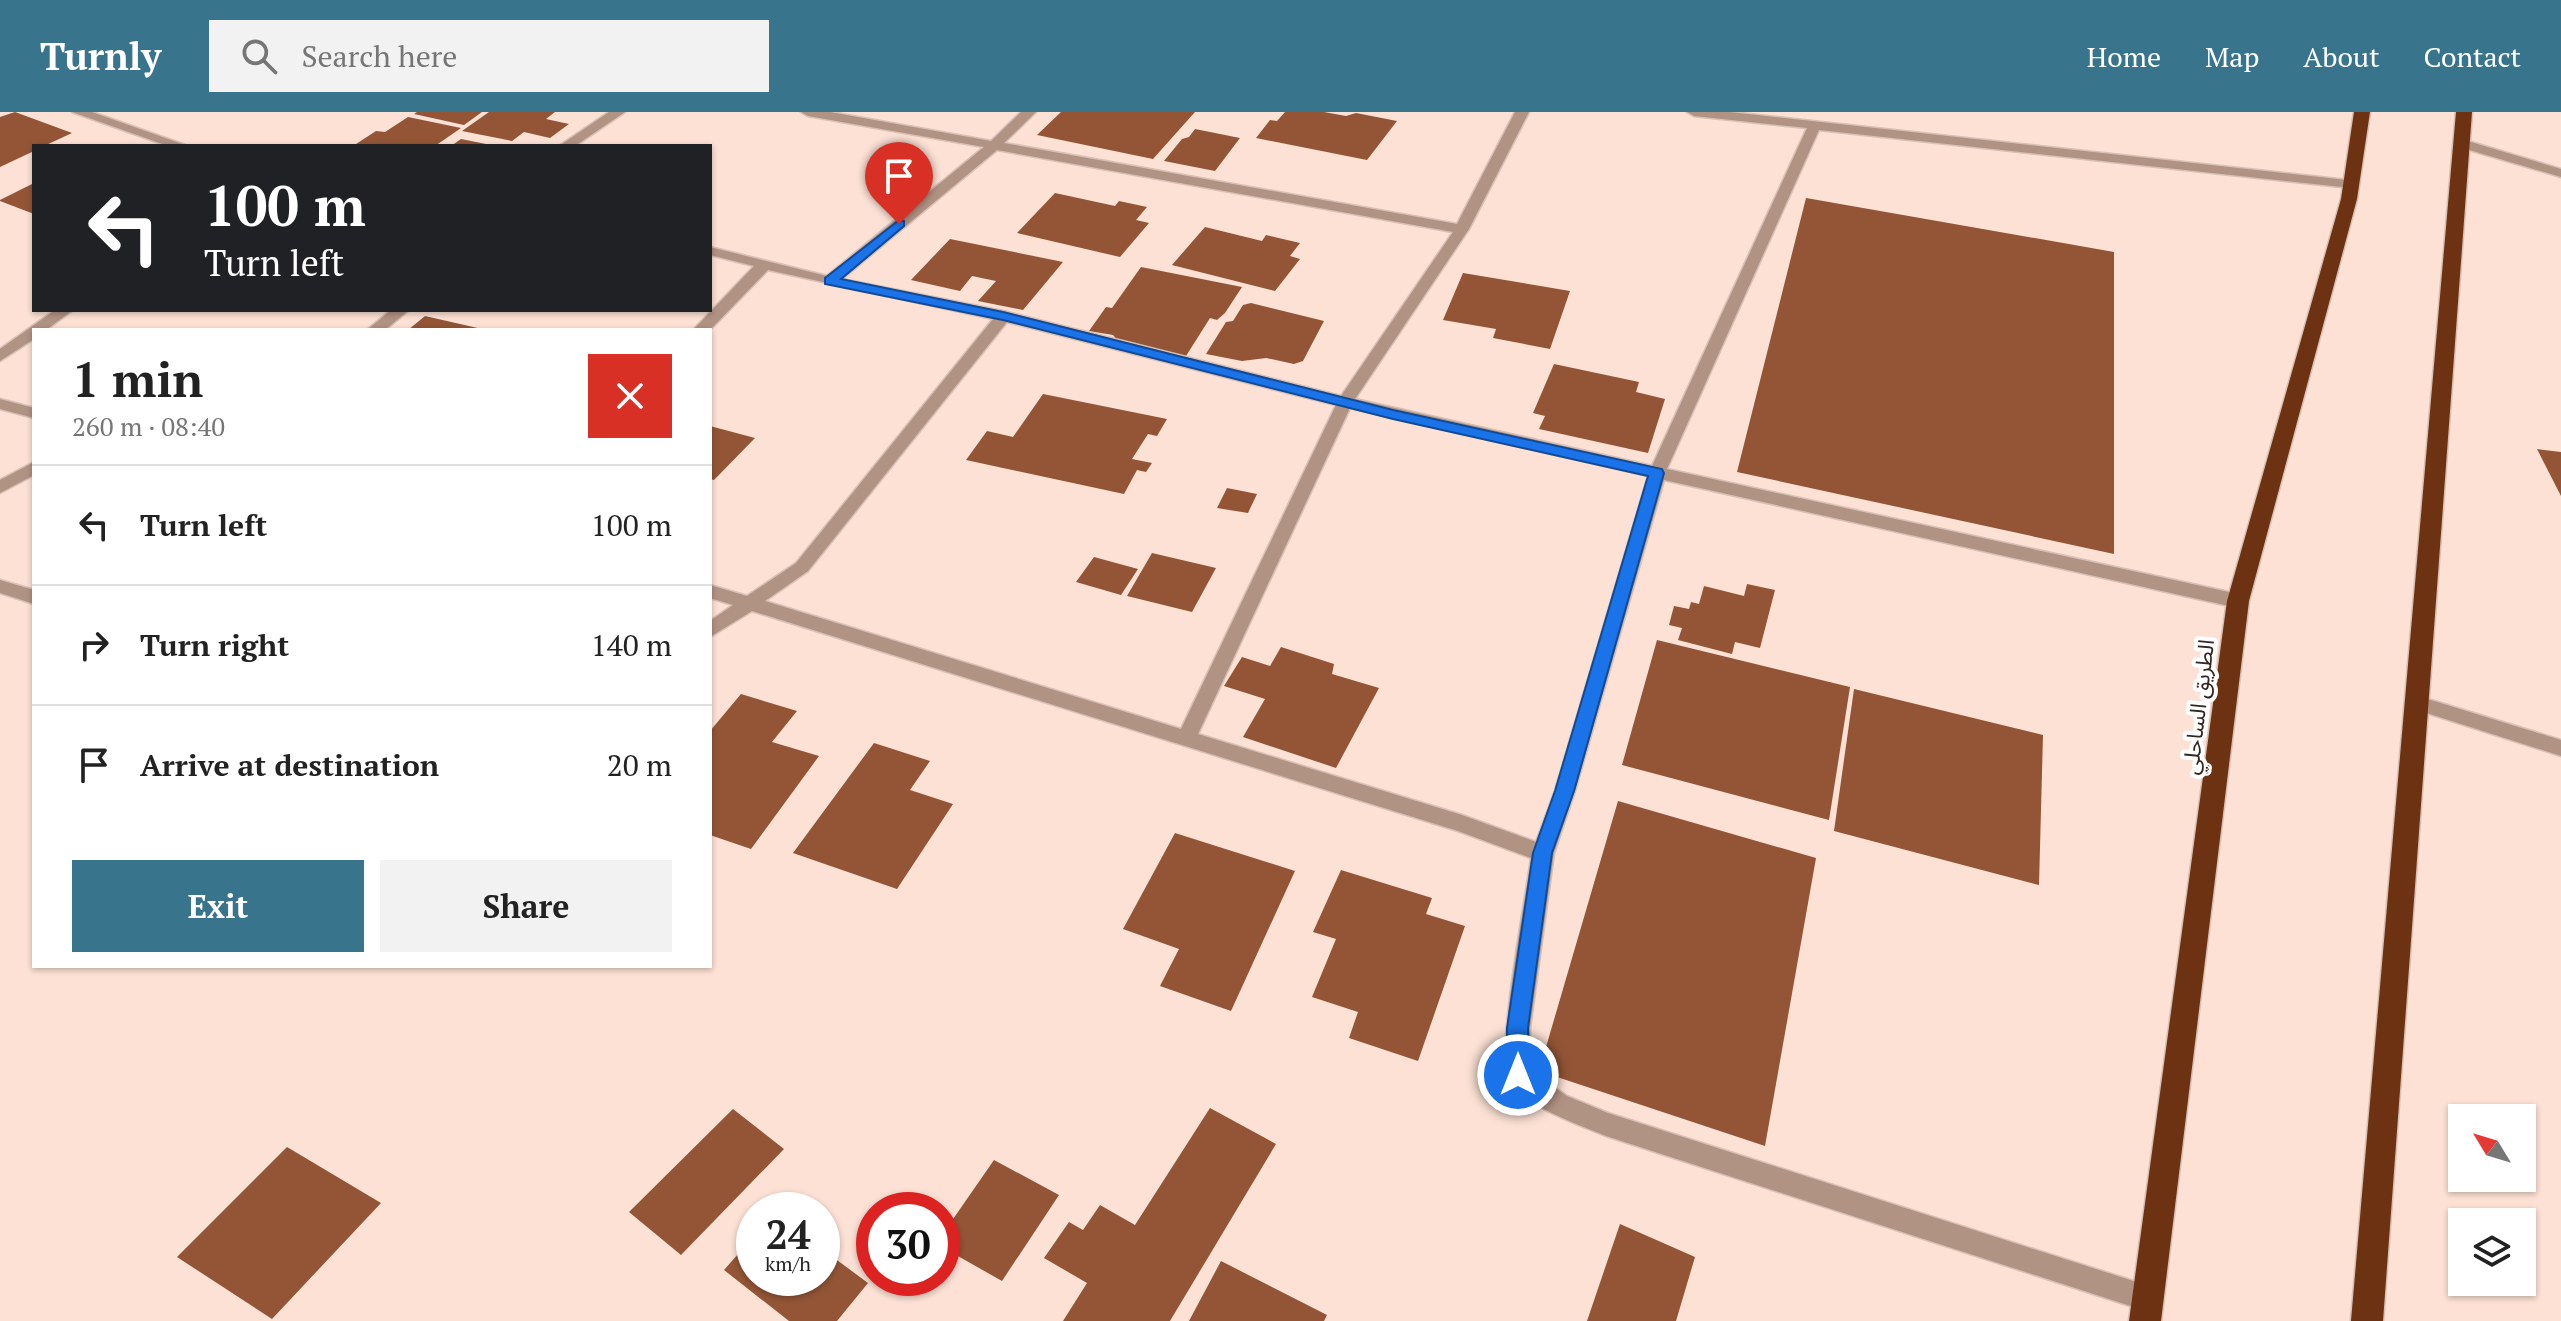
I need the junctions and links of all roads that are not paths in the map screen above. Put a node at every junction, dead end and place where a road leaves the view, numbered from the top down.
1 (79, 112) edge
2 (618, 112) edge
3 (808, 112) edge
4 (1029, 112) edge
5 (1522, 112) edge
6 (1694, 112) edge
7 (2362, 112) edge
8 (2464, 112) edge
9 (1815, 125) junction
10 (2461, 143) junction
11 (175, 144) edge
12 (569, 144) edge
13 (991, 148) junction
14 (2561, 173) edge
15 (2351, 184) junction
16 (1462, 229) junction
17 (712, 252) edge
18 (764, 265) junction
19 (830, 281) junction
20 (62, 312) edge
21 (398, 312) edge
22 (1003, 316) junction
23 (39, 328) edge
24 (378, 328) edge
25 (703, 328) edge
26 (32, 333) edge
27 (0, 356) edge
28 (1345, 402) junction
29 (0, 404) edge
30 (32, 412) edge
31 (32, 469) edge
32 (1657, 473) junction
33 (0, 487) edge
34 (0, 586) edge
35 (712, 592) edge
36 (32, 596) edge
37 (749, 601) junction
38 (2238, 601) junction
39 (712, 629) edge
40 (2418, 703) junction
41 (1186, 739) junction
42 (2561, 748) edge
43 (1543, 853) junction
44 (2147, 1310) edge
45 (2367, 1321) edge

1 - 11 street
2 - 12 street
3 - 13 street
4 - 13 street
5 - 16 street
6 - 9 street
7 - 15 highway, الطريق الساحلي
8 - 10 highway
9 - 15 street
9 - 32 street
10 - 14 street
10 - 40 highway
13 - 16 street
13 - 19 street
15 - 38 highway, الطريق الساحلي
16 - 28 street
17 - 18 street
18 - 19 street
18 - 25 street
19 - 22 street
20 - 23 street
21 - 24 street
22 - 28 street
22 - 37 street
26 - 27 street
28 - 32 street
28 - 41 street
29 - 30 street
31 - 33 street
32 - 38 street
32 - 43 street
34 - 36 street
35 - 37 street
37 - 39 street
37 - 41 street
38 - 44 highway, الطريق الساحلي
40 - 42 street
40 - 45 highway
41 - 43 street
43 - 44 street

